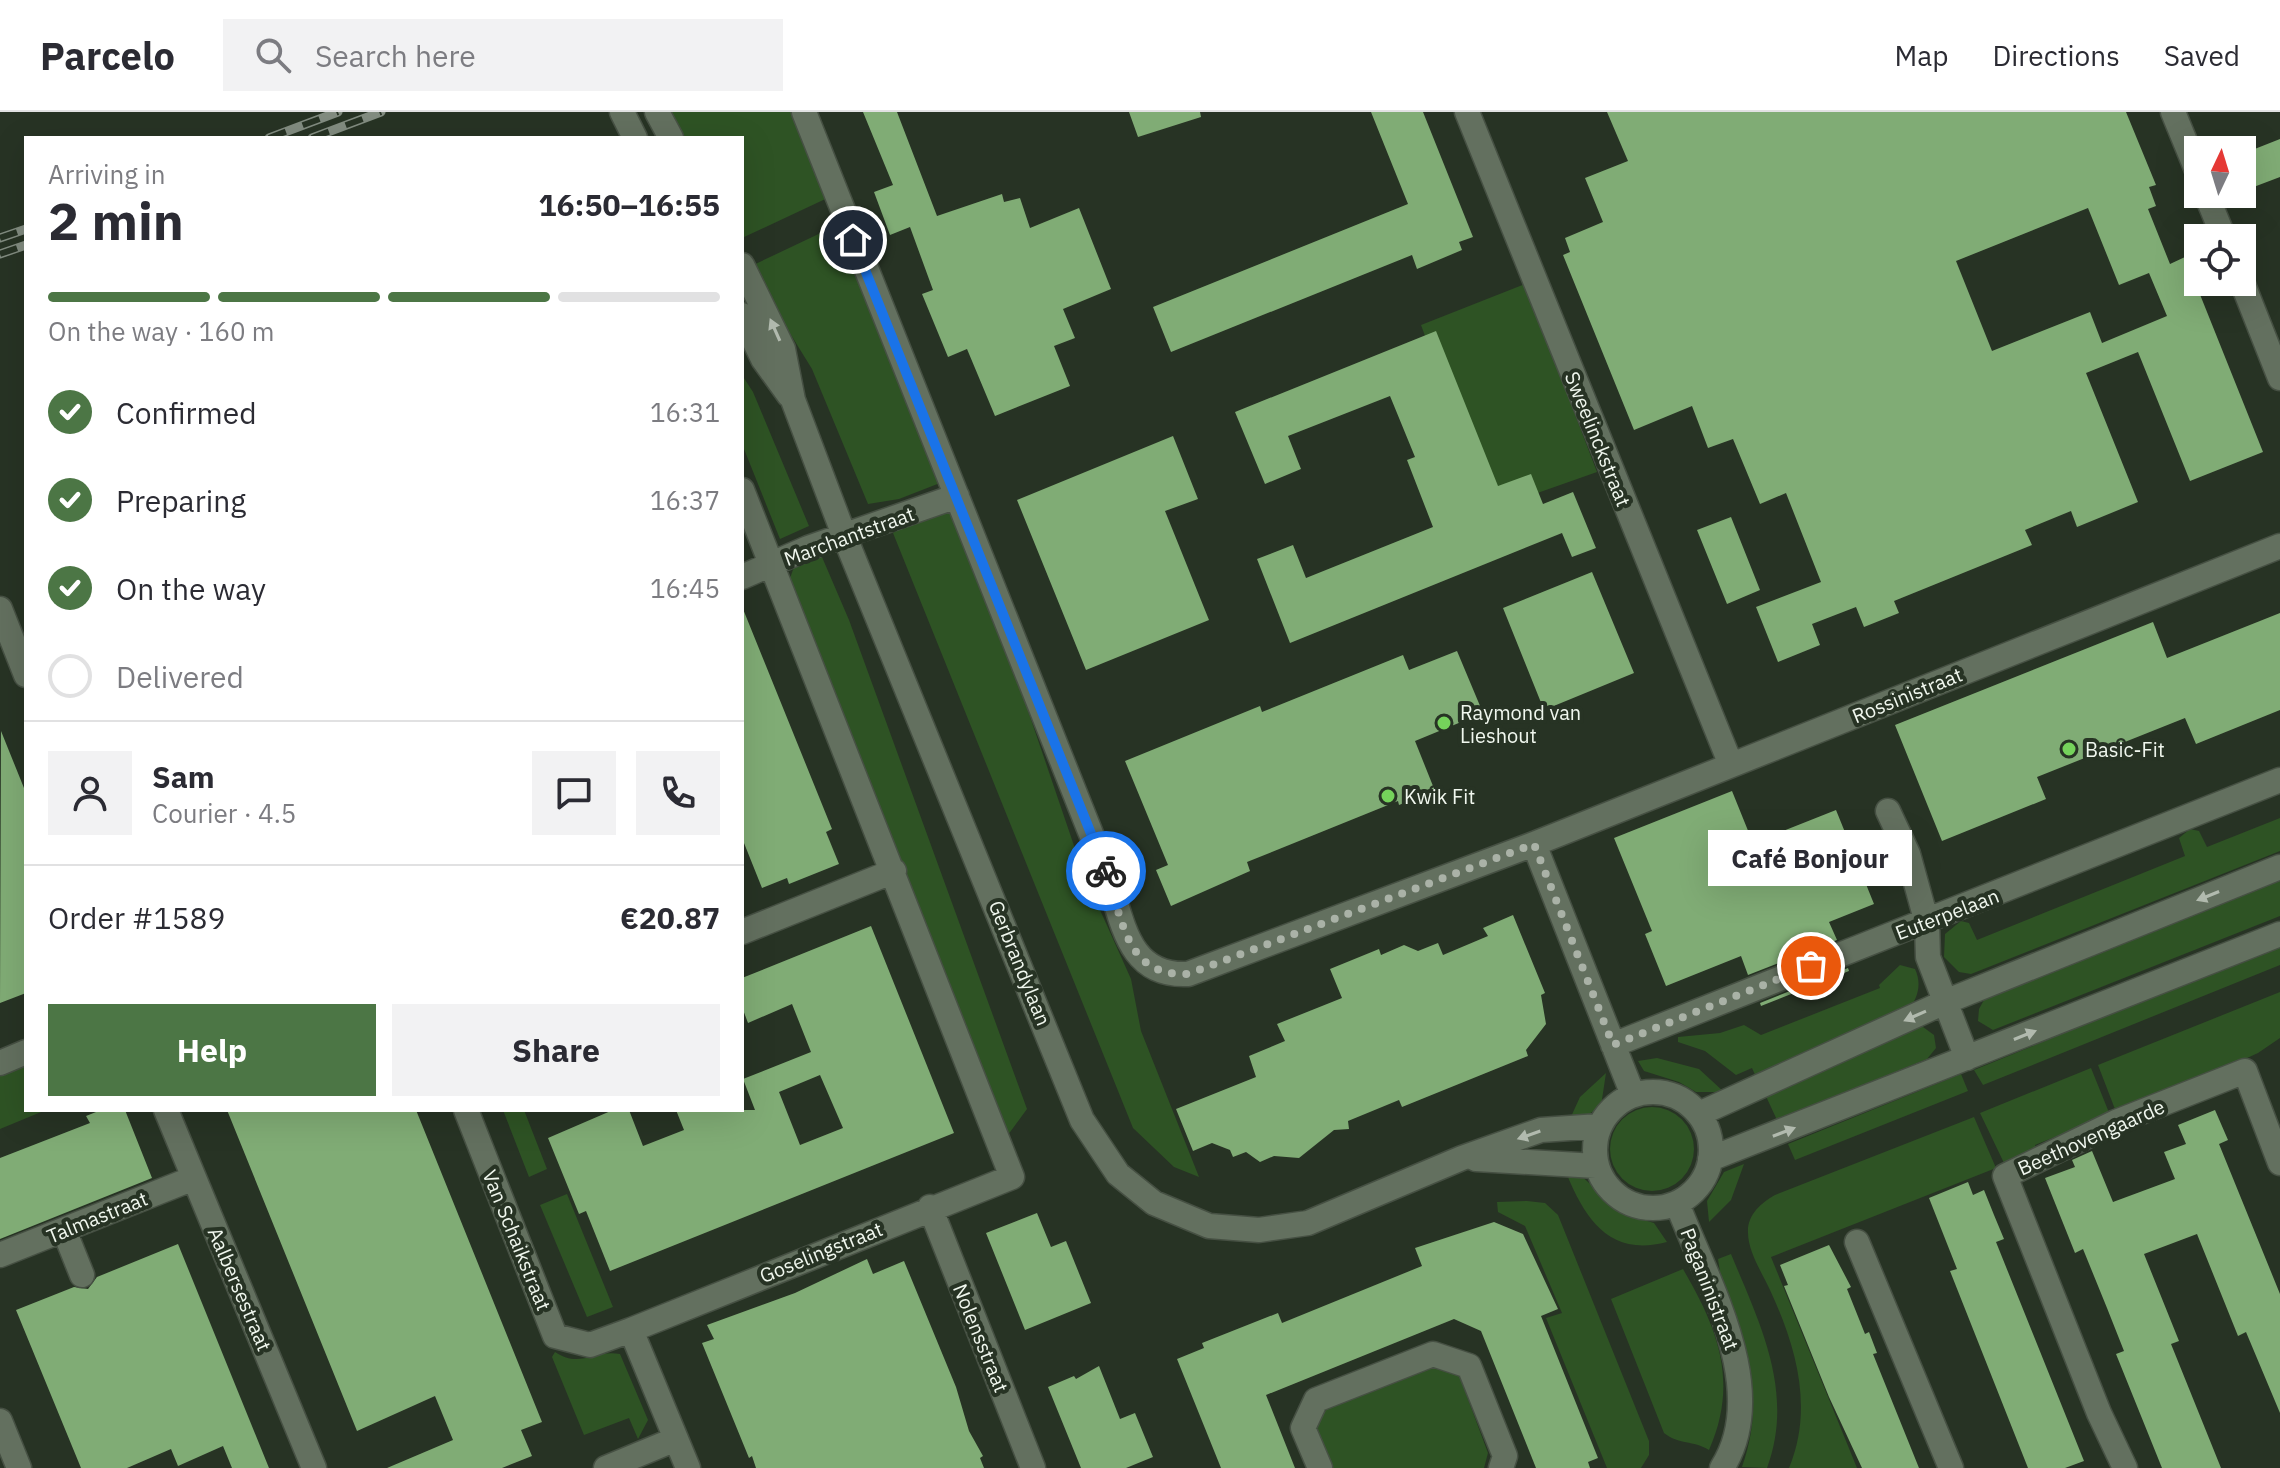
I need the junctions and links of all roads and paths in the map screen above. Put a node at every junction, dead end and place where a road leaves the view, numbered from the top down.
1 (622, 112) edge
2 (657, 112) edge
3 (804, 112) edge
4 (1467, 112) edge
5 (2173, 112) edge
6 (634, 136) edge
7 (670, 136) edge
8 (2184, 139) edge
9 (744, 269) edge
10 (2248, 296) edge
11 (744, 319) edge
12 (2280, 378) edge
13 (793, 400) junction
14 (744, 495) edge
15 (957, 496) junction
16 (844, 535) junction
17 (2280, 546) edge
18 (773, 564) junction
19 (744, 576) edge
20 (0, 609) edge
21 (24, 670) edge
22 (1731, 765) junction
23 (2280, 780) edge
24 (1888, 811) dead end
25 (1534, 844) junction
26 (2280, 867) edge
27 (894, 871) junction
28 (1927, 923) junction
29 (744, 931) edge
30 (2280, 934) edge
31 (1945, 1002) junction
32 (1613, 1045) junction
33 (24, 1053) edge
34 (1967, 1058) junction
35 (0, 1063) edge
36 (1633, 1095) junction
37 (167, 1112) edge
38 (467, 1112) edge
39 (1699, 1114) junction
40 (1599, 1126) junction
41 (1462, 1158) junction
42 (1710, 1159) junction
43 (2280, 1163) edge
44 (1596, 1166) junction
45 (194, 1178) junction
46 (1677, 1203) junction
47 (930, 1207) junction
48 (64, 1230) junction
49 (1857, 1242) dead end
50 (0, 1255) edge
51 (82, 1275) dead end
52 (631, 1330) junction
53 (0, 1421) edge
54 (676, 1439) junction
55 (19, 1468) edge
56 (314, 1468) edge
57 (606, 1468) edge
58 (688, 1468) edge
59 (1033, 1468) edge
60 (1320, 1468) edge
61 (1501, 1468) edge
62 (1722, 1468) edge
63 (1951, 1468) edge
64 (2125, 1468) edge

1 - 6 street
2 - 7 street
3 - 15 street
4 - 22 street, Sweelinckstraat
5 - 8 street
13 -> 9 street, Gerbrandylaan
10 - 12 street
11 - 13 street, Gerbrandylaan
13 - 16 street, Gerbrandylaan
14 - 18 street
15 - 16 street, Marchantstraat
15 - 25 street, Rossinistraat
16 - 18 street, Marchantstraat
16 - 41 street, Gerbrandylaan
17 - 22 street, Rossinistraat
18 - 19 street, Marchantstraat
18 - 27 street
20 - 21 street
22 - 25 street, Rossinistraat
23 - 28 street, Euterpelaan
24 - 28 street
25 - 32 street
26 -> 31 street
27 - 29 street
27 - 47 street, Goselingstraat
28 - 31 street
28 - 32 street, Euterpelaan
34 -> 30 street
31 - 34 street
31 -> 39 street
32 - 36 street
33 - 35 street
42 -> 34 street
36 - 39 street
36 - 40 street
37 - 45 street, Aalbersestraat
38 - 52 street, Van Schaikstraat
39 - 42 street
40 -> 41 street, Gerbrandylaan
40 - 44 street
41 - 44 street, Gerbrandylaan
42 - 46 street
43 - 64 street, Beethovengaarde
44 - 46 street
45 - 48 street, Talmastraat
45 - 56 street, Aalbersestraat
46 - 62 street, Paganinistraat
47 - 52 street, Goselingstraat
47 - 59 street, Nolensstraat
48 - 50 street, Talmastraat
48 - 51 street
49 - 63 street
52 - 54 street
53 - 55 street
54 - 57 street
54 - 58 street
60 - 61 street

